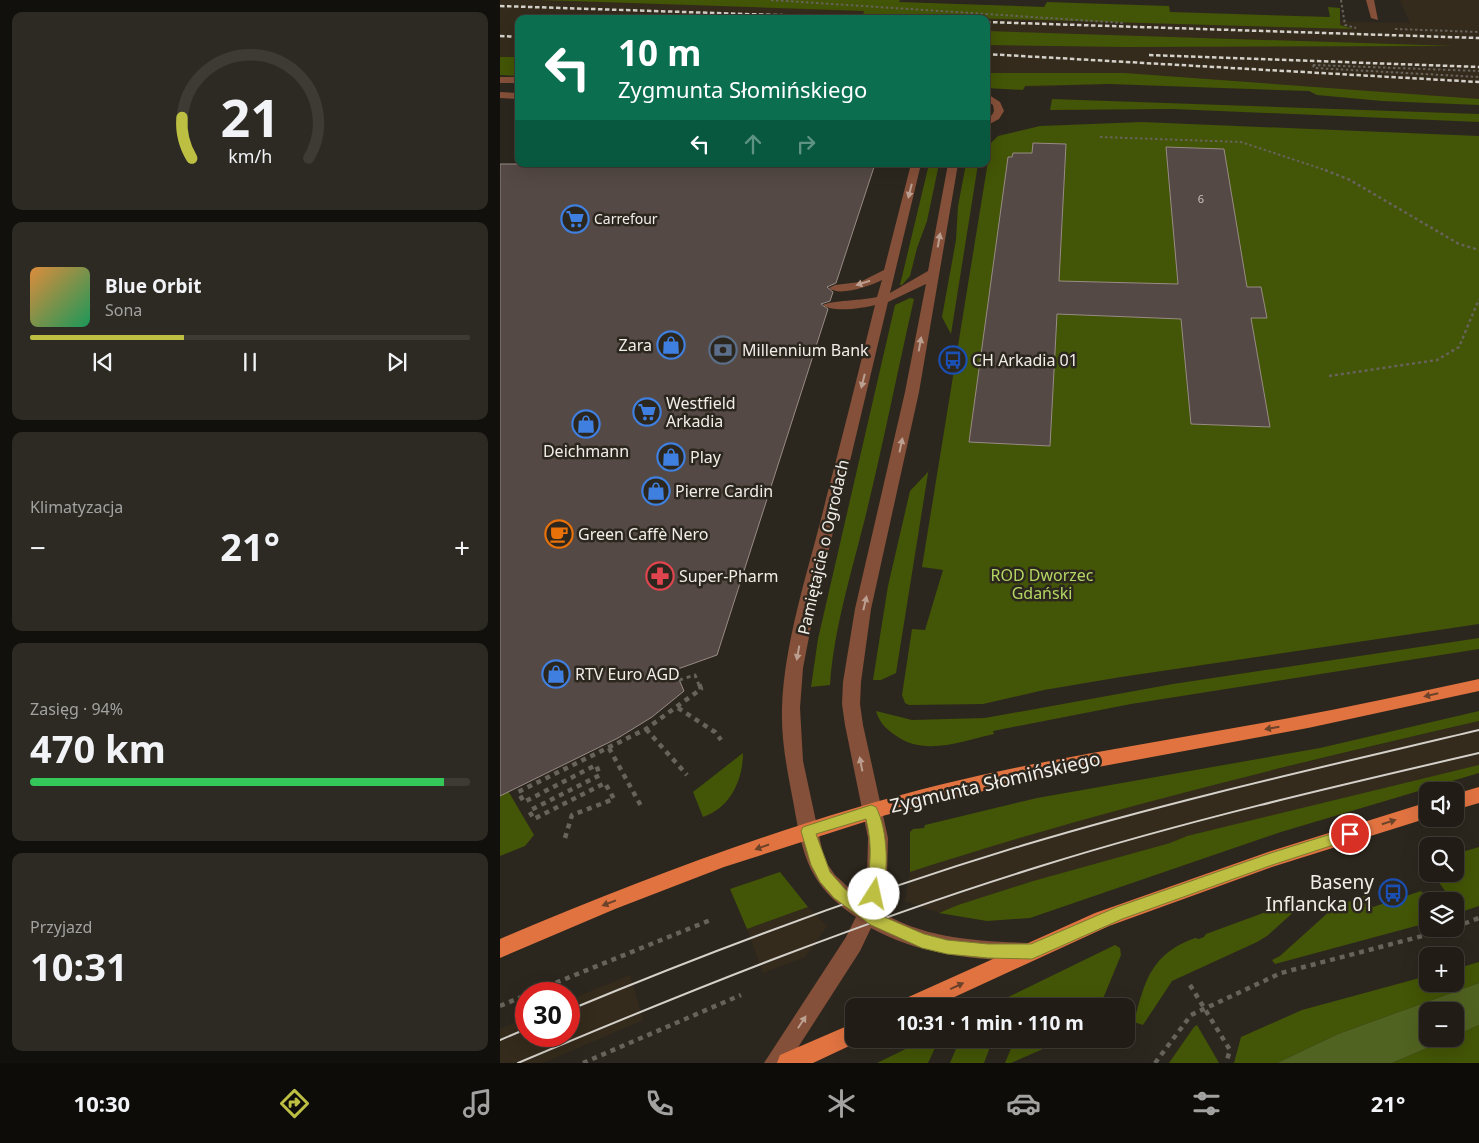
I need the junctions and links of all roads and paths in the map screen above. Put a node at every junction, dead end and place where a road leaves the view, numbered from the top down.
1 (771, 0) edge
2 (1341, 0) edge
3 (1370, 0) edge
4 (1375, 18) dead end
5 (1124, 23) dead end
6 (1364, 28) dead end
7 (1392, 29) dead end
8 (1479, 32) edge
9 (1479, 71) edge
10 (1479, 77) edge
11 (500, 80) edge
12 (515, 80) edge
13 (500, 95) edge
14 (515, 96) edge
15 (990, 99) edge
16 (990, 121) edge
17 (1100, 137) dead end
18 (915, 167) edge
19 (952, 167) edge
20 (1479, 250) edge
21 (890, 272) junction
22 (933, 273) junction
23 (834, 288) dead end
24 (1479, 299) edge
25 (883, 300) junction
26 (829, 305) dead end
27 (1328, 376) dead end
28 (679, 680) dead end
29 (1479, 685) edge
30 (678, 707) junction
31 (646, 729) junction
32 (721, 740) dead end
33 (608, 747) junction
34 (688, 775) dead end
35 (1479, 795) edge
36 (1464, 799) edge
37 (642, 806) dead end
38 (871, 811) junction
39 (1419, 813) edge
40 (808, 831) junction
41 (565, 838) dead end
42 (867, 915) junction
43 (1479, 918) edge
44 (713, 919) dead end
45 (1464, 924) edge
46 (1419, 937) edge
47 (500, 949) edge
48 (1032, 952) junction
49 (557, 982) edge
50 (1190, 985) dead end
51 (741, 995) dead end
52 (930, 998) edge
53 (515, 999) edge
54 (500, 1006) edge
55 (1205, 1009) junction
56 (845, 1037) edge
57 (583, 1063) edge
58 (775, 1063) edge
59 (788, 1063) edge
60 (1155, 1063) edge
61 (1226, 1063) edge

1 - 5 path
2 - 6 path
3 - 4 street
7 - 8 path
9 - 10 path
11 - 12 street
13 - 14 street
15 - 16 street
17 - 20 path
18 -> 21 street, Pamiętajcie o Ogrodach
22 -> 19 street
21 -> 23 street
21 - 25 street, Pamiętajcie o Ogrodach
22 - 25 street
38 -> 22 street
24 - 27 path
25 - 26 street
25 -> 40 street, Pamiętajcie o Ogrodach
28 - 30 path
29 -> 38 main road, Zygmunta Słomińskiego
30 - 31 path
30 - 32 path
31 - 33 path
31 - 34 path
33 - 37 path
33 - 41 path
35 - 36 main road
38 - 40 main road, Zygmunta Słomińskiego
38 - 42 street
48 -> 39 main road
40 - 42 street, Pamiętajcie o Ogrodach
40 -> 47 main road, Zygmunta Słomińskiego
42 - 48 street, Pamiętajcie o Ogrodach
58 -> 42 street
43 - 45 path
44 - 49 path
46 - 55 path
52 -> 48 main road
50 - 55 path
51 - 57 path
53 - 54 path
55 - 60 path
55 - 61 path
56 - 59 main road

